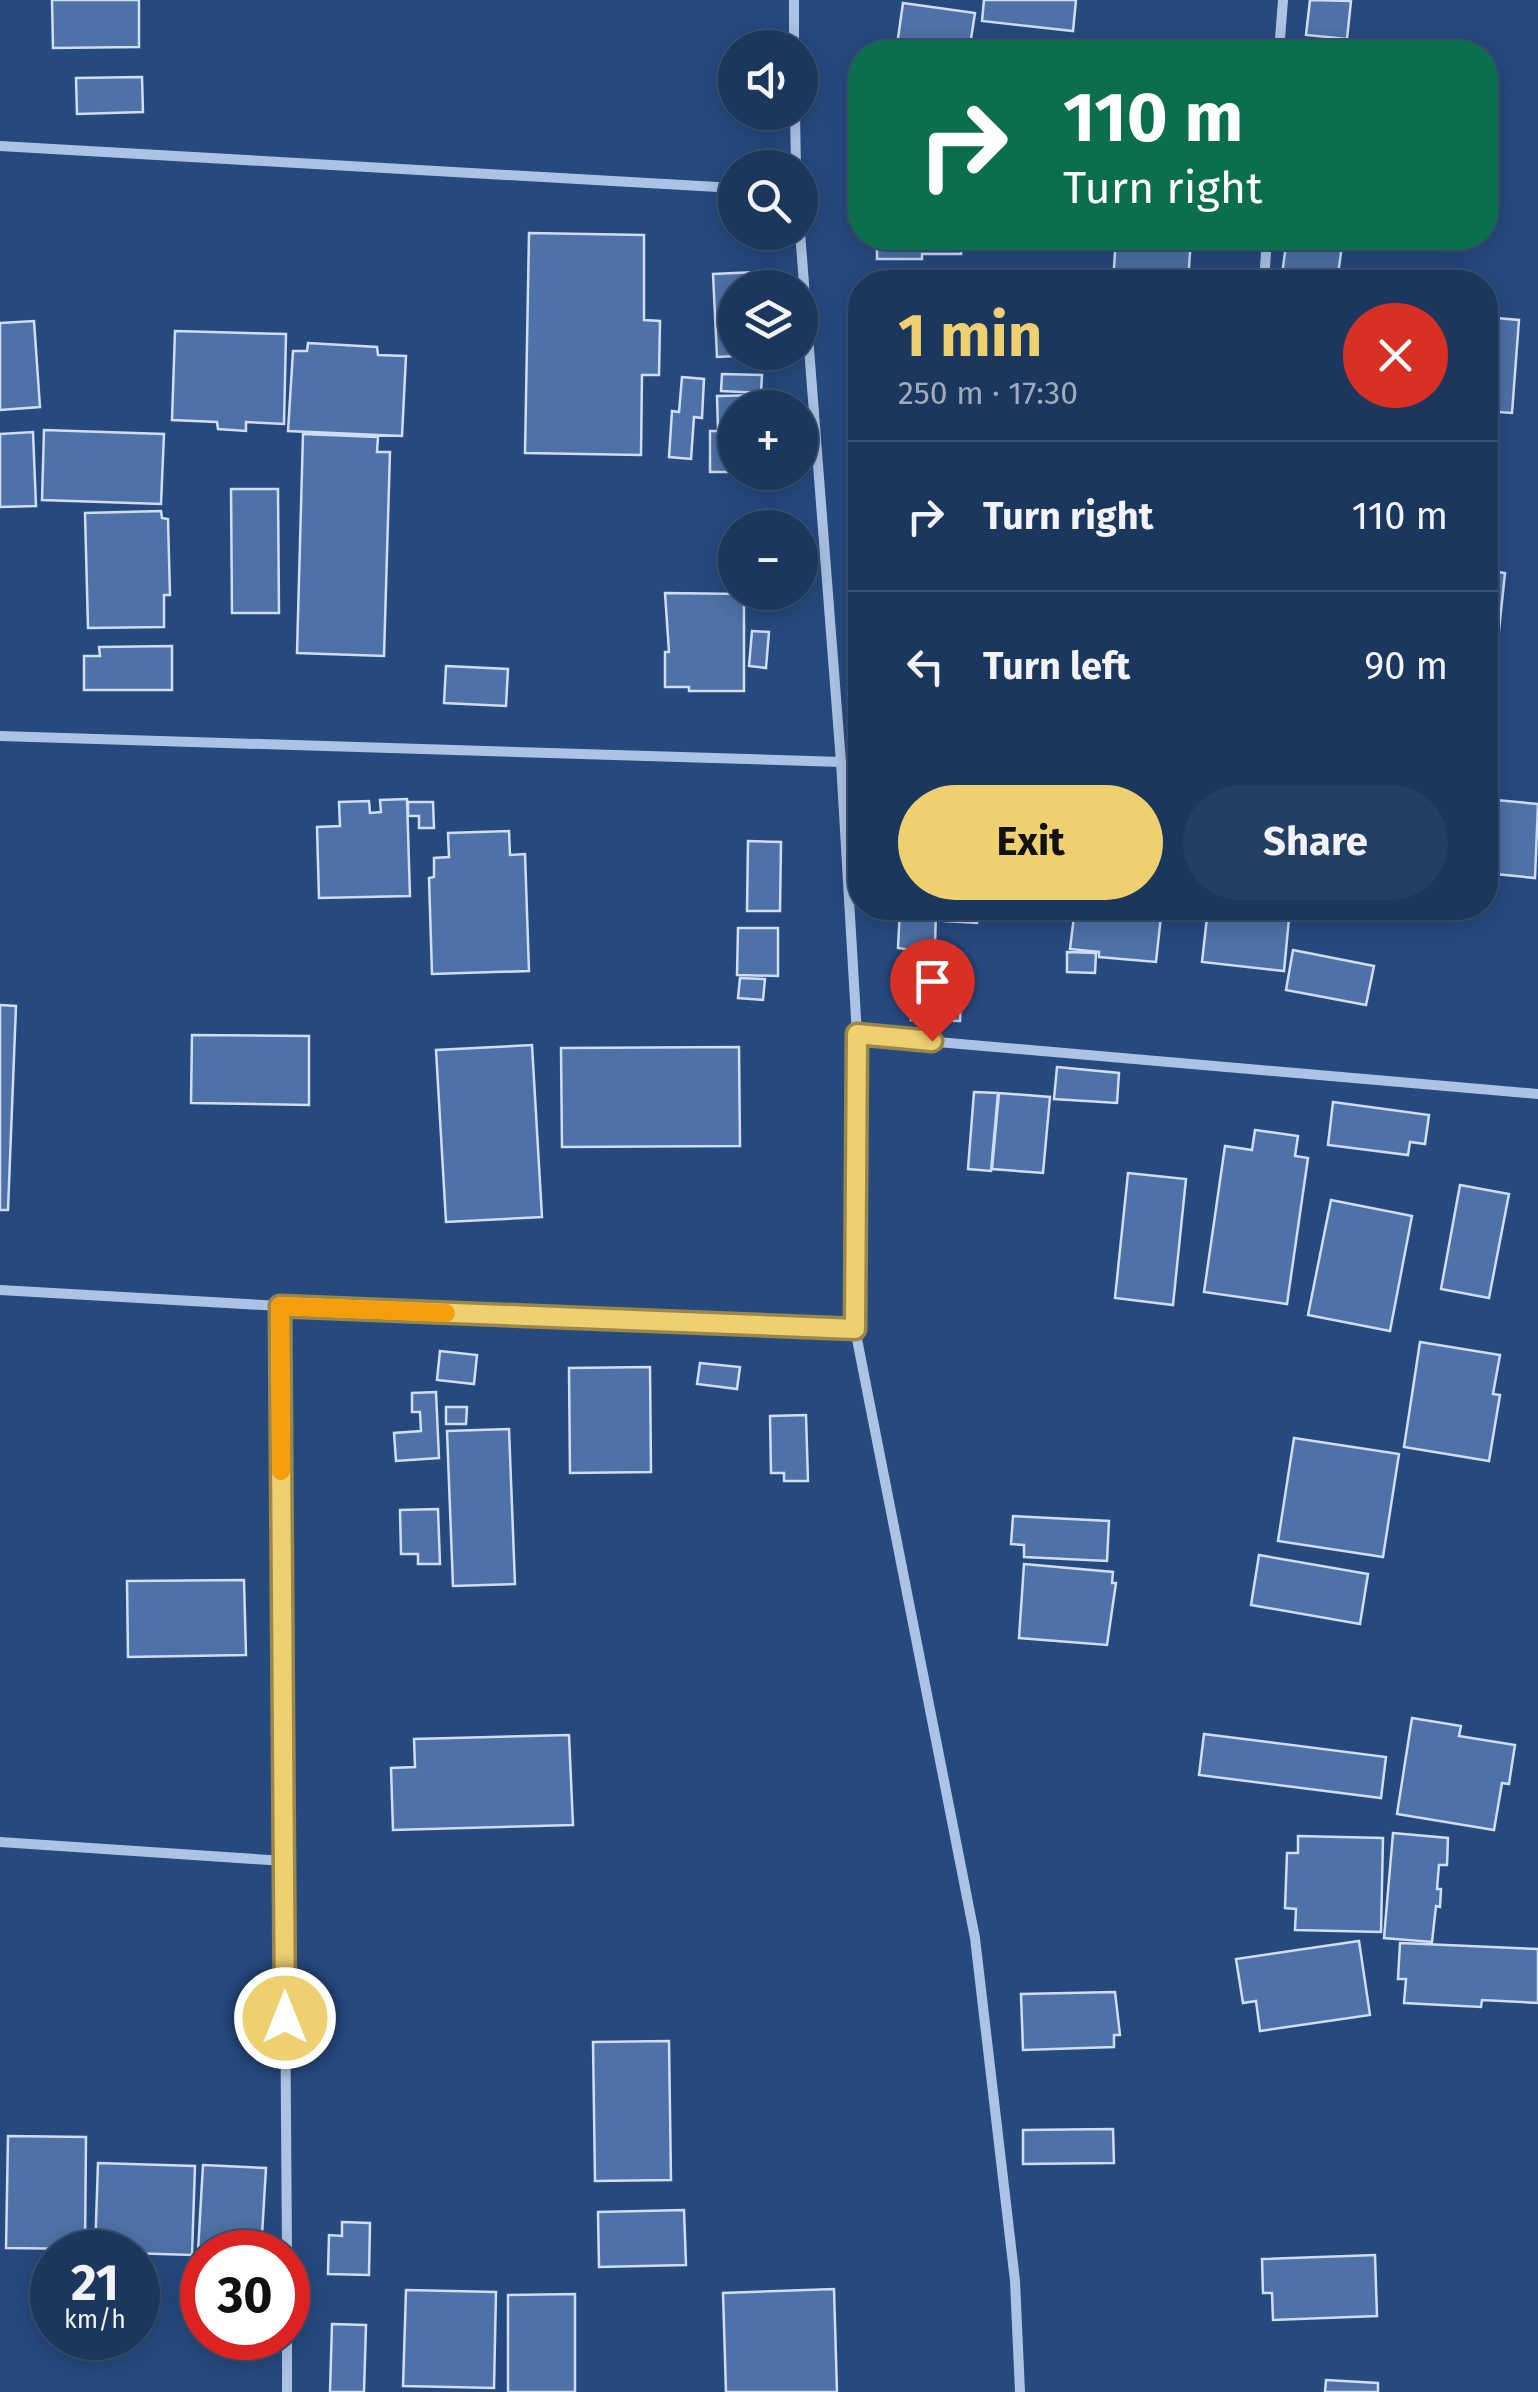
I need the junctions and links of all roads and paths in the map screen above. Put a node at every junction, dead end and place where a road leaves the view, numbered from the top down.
1 (794, 0) edge
2 (1282, 0) edge
3 (794, 30) edge
4 (1280, 40) edge
5 (0, 146) edge
6 (718, 187) edge
7 (801, 250) edge
8 (0, 736) edge
9 (841, 762) junction
10 (848, 881) edge
11 (850, 920) edge
12 (857, 1034) junction
13 (1538, 1094) edge
14 (0, 1290) edge
15 (280, 1306) junction
16 (855, 1329) junction
17 (0, 1842) edge
18 (284, 1861) junction
19 (286, 2230) edge
20 (287, 2360) edge
21 (288, 2392) edge
22 (1020, 2392) edge

1 - 3 street
2 - 4 street
5 - 6 street
7 - 9 street
8 - 9 street
9 - 10 street
11 - 12 street
12 - 13 street
12 - 16 street
14 - 15 street
15 - 16 street
15 - 18 street
16 - 22 street
17 - 18 street
18 - 19 street
20 - 21 street

